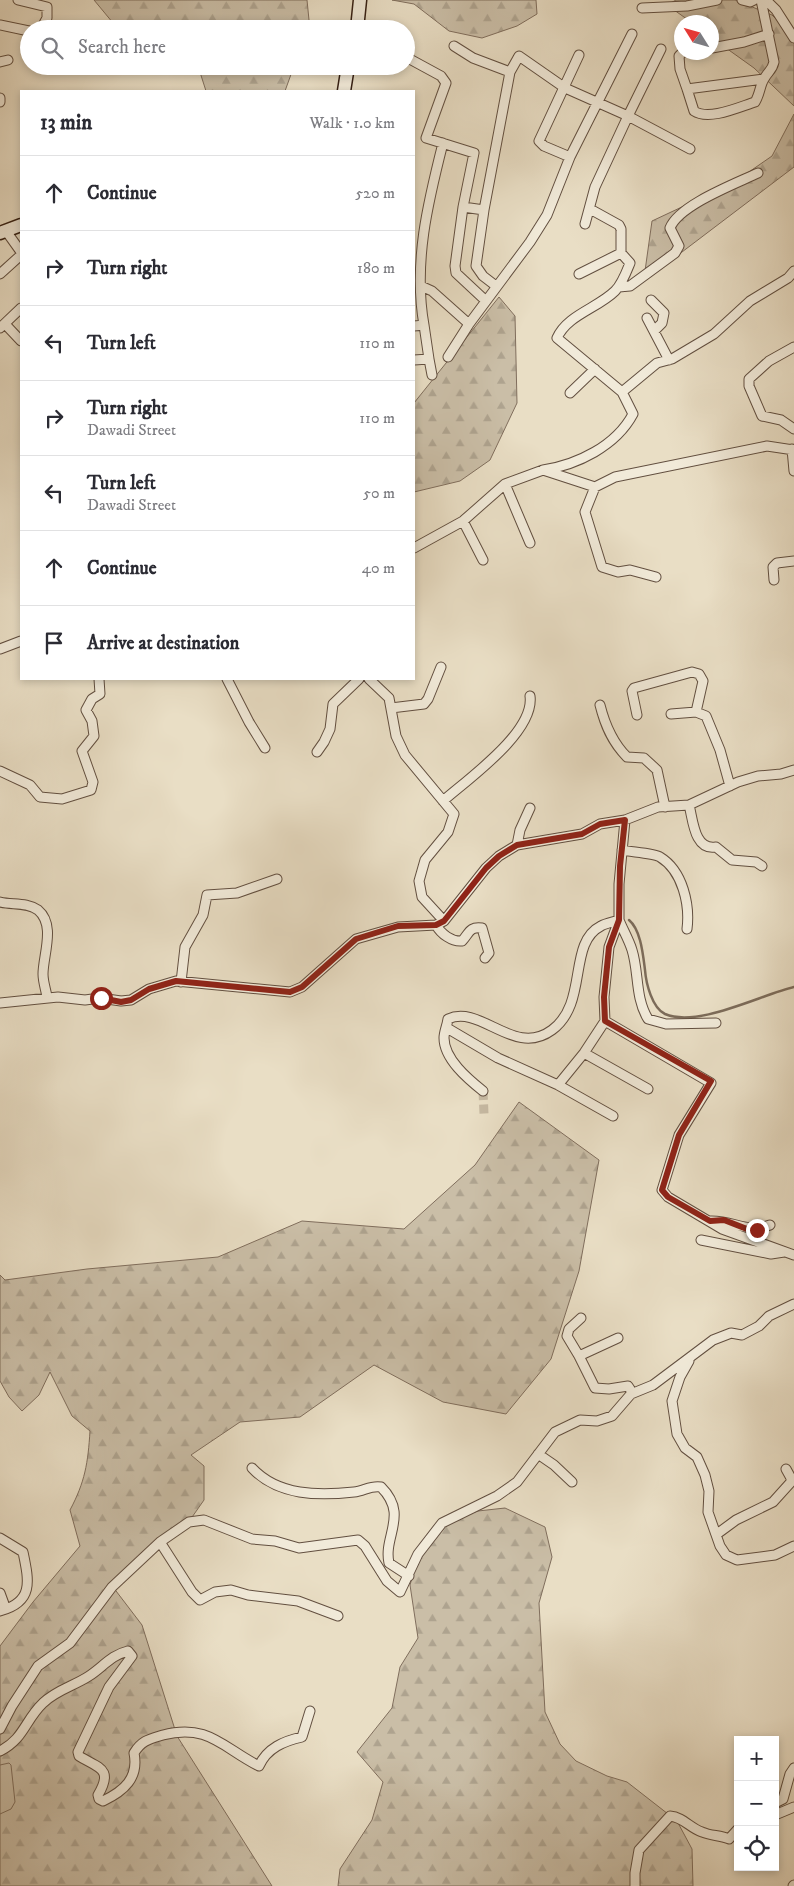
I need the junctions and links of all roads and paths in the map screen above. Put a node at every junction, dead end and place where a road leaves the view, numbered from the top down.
1 (18, 0) edge
2 (360, 0) edge
3 (717, 0) edge
4 (742, 0) edge
5 (754, 0) edge
6 (760, 0) edge
7 (766, 0) edge
8 (642, 8) dead end
9 (46, 20) edge
10 (357, 20) edge
11 (0, 25) edge
12 (20, 29) edge
13 (632, 34) dead end
14 (770, 34) junction
15 (794, 38) edge
16 (454, 46) dead end
17 (719, 47) edge
18 (661, 48) dead end
19 (579, 55) dead end
20 (679, 60) edge
21 (415, 62) edge
22 (510, 72) junction
23 (347, 75) edge
24 (764, 79) junction
25 (566, 88) junction
26 (687, 89) junction
27 (344, 90) edge
28 (0, 98) edge
29 (0, 102) edge
30 (598, 102) junction
31 (628, 116) junction
32 (443, 143) junction
33 (690, 149) dead end
34 (570, 157) junction
35 (758, 173) dead end
36 (463, 206) junction
37 (590, 209) junction
38 (484, 210) junction
39 (585, 224) dead end
40 (20, 225) edge
41 (3, 232) edge
42 (20, 252) edge
43 (621, 252) junction
44 (20, 254) edge
45 (794, 271) edge
46 (0, 274) edge
47 (579, 274) dead end
48 (421, 286) junction
49 (496, 286) junction
50 (618, 287) junction
51 (651, 300) dead end
52 (486, 301) junction
53 (20, 309) edge
54 (647, 318) dead end
55 (469, 324) junction
56 (424, 325) junction
57 (2, 326) edge
58 (415, 326) edge
59 (655, 330) junction
60 (20, 339) edge
61 (794, 347) edge
62 (448, 357) dead end
63 (428, 359) junction
64 (415, 360) edge
65 (669, 360) junction
66 (595, 369) junction
67 (432, 375) dead end
68 (622, 392) junction
69 (570, 393) dead end
70 (794, 429) edge
71 (793, 449) edge
72 (542, 470) junction
73 (794, 471) edge
74 (505, 484) junction
75 (595, 487) junction
76 (463, 521) junction
77 (530, 543) dead end
78 (415, 547) edge
79 (483, 560) dead end
80 (794, 561) edge
81 (656, 577) dead end
82 (774, 580) dead end
83 (20, 641) edge
84 (0, 649) edge
85 (440, 667) dead end
86 (99, 680) edge
87 (228, 680) edge
88 (358, 680) edge
89 (370, 680) edge
90 (530, 696) dead end
91 (600, 705) dead end
92 (391, 708) junction
93 (696, 712) junction
94 (671, 714) dead end
95 (637, 715) dead end
96 (265, 748) dead end
97 (316, 752) dead end
98 (794, 770) edge
99 (0, 771) edge
100 (730, 786) junction
101 (444, 801) junction
102 (689, 805) junction
103 (665, 807) junction
104 (530, 808) dead end
105 (625, 820) junction
106 (517, 845) junction
107 (622, 850) junction
108 (762, 866) dead end
109 (277, 879) dead end
110 (0, 902) edge
111 (619, 920) junction
112 (440, 923) junction
113 (688, 929) dead end
114 (486, 958) dead end
115 (181, 982) junction
116 (47, 997) junction
117 (0, 1003) edge
118 (605, 1021) junction
119 (716, 1023) dead end
120 (447, 1028) junction
121 (584, 1054) junction
122 (558, 1085) junction
123 (648, 1089) dead end
124 (483, 1091) dead end
125 (613, 1116) dead end
126 (710, 1221) junction
127 (770, 1225) dead end
128 (701, 1240) dead end
129 (790, 1253) edge
130 (794, 1304) edge
131 (581, 1318) dead end
132 (618, 1338) dead end
133 (695, 1352) junction
134 (578, 1356) junction
135 (630, 1389) dead end
136 (538, 1454) junction
137 (252, 1468) dead end
138 (786, 1469) dead end
139 (572, 1482) dead end
140 (717, 1534) junction
141 (0, 1538) edge
142 (160, 1542) junction
143 (794, 1546) edge
144 (409, 1576) junction
145 (0, 1593) edge
146 (1, 1611) edge
147 (338, 1616) dead end
148 (12, 1706) junction
149 (0, 1708) edge
150 (310, 1711) dead end
151 (0, 1729) edge
152 (0, 1751) edge
153 (794, 1768) edge
154 (779, 1801) edge
155 (794, 1807) edge
156 (779, 1813) edge
157 (734, 1833) edge
158 (635, 1886) edge

1 - 9 street
2 - 10 main road
3 - 8 street
4 - 5 street
6 - 14 street
7 - 15 street
11 - 12 street
13 - 30 street
14 - 17 street
14 - 24 street
16 - 22 street
18 - 31 street
19 - 25 street
20 - 26 street
21 - 32 street
22 - 25 street
22 - 38 street
23 - 27 main road
24 - 26 street
24 - 26 street
25 - 30 street
25 - 34 street
28 - 29 street
30 - 31 street
30 - 34 street
31 - 33 street
31 - 37 street
32 - 36 street
32 - 48 street
34 - 49 street
35 - 50 street
36 - 38 street
36 - 52 street
37 - 39 street
37 - 43 street
38 - 49 street
40 - 41 main road
41 - 42 street
43 - 47 street
43 - 50 street
44 - 46 street
45 - 65 street
48 - 55 street
48 - 56 street
49 - 52 street
50 - 66 street
51 - 59 street
52 - 55 street
53 - 57 street
54 - 59 street
55 - 62 street
56 - 58 street
56 - 63 street
57 - 60 street
59 - 65 street
61 - 70 street
63 - 64 street
63 - 67 street
65 - 68 street
66 - 68 street
66 - 69 street
68 - 72 street
71 - 73 street
71 - 75 street
72 - 74 street
72 - 75 street
74 - 76 street
74 - 77 street
75 - 81 street
76 - 78 street
76 - 79 street
80 - 82 street
83 - 84 street
85 - 92 street
86 - 99 street
87 - 96 street
88 - 97 street
89 - 92 street
90 - 101 street
91 - 103 street
92 - 101 street
93 - 94 street
93 - 95 street
93 - 100 street
98 - 100 street
100 - 102 street
101 - 112 street
102 - 103 street
102 - 108 street
103 - 105 street
104 - 106 street
105 - 106 street
105 - 107 street
106 - 112 street
107 - 111 street
107 - 113 street
109 - 115 street
110 - 116 street
111 - 118 street
111 - 119 street
111 - 120 street
112 - 114 street
112 - 115 street
115 - 116 street
116 - 117 street
118 - 121 street
118 - 126 street
120 - 122 street
120 - 124 street
121 - 122 street
121 - 123 street
122 - 125 street
126 - 127 street
126 - 129 street
128 - 129 street
130 - 133 street
131 - 134 street
132 - 134 street
133 - 136 street
133 - 140 street
134 - 135 street
136 - 139 street
136 - 144 street
137 - 144 street
138 - 140 street
140 - 143 street
141 - 146 street
142 - 144 street
142 - 147 street
142 - 148 street
145 - 146 street
148 - 149 street
148 - 151 street
150 - 152 street
153 - 154 street
155 - 156 street
157 - 158 street

